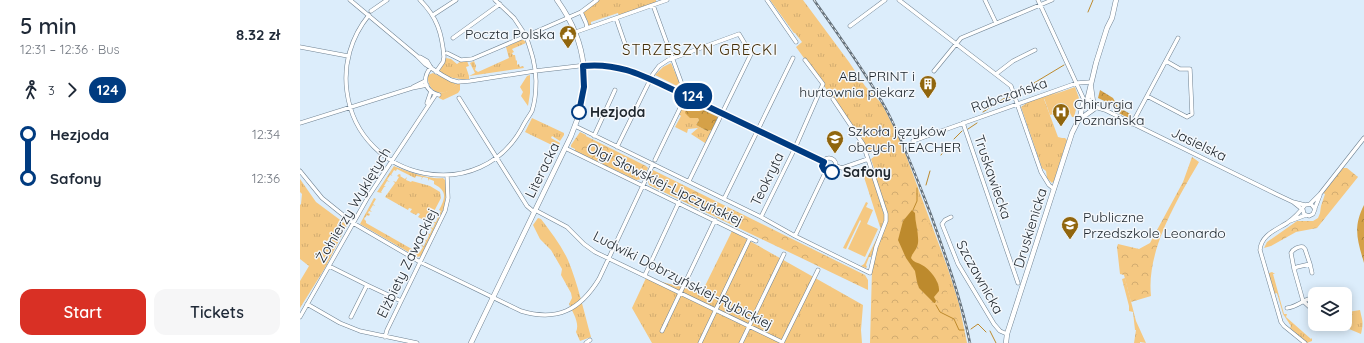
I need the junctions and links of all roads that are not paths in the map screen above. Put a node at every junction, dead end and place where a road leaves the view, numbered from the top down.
1 (350, 0) edge
2 (387, 0) edge
3 (420, 0) edge
4 (456, 0) edge
5 (495, 0) edge
6 (557, 0) edge
7 (597, 0) edge
8 (667, 0) edge
9 (767, 0) edge
10 (885, 0) edge
11 (899, 0) edge
12 (986, 0) edge
13 (1038, 0) edge
14 (1052, 0) edge
15 (1116, 0) edge
16 (500, 4) junction
17 (653, 5) junction
18 (1040, 5) junction
19 (371, 11) dead end
20 (581, 12) junction
21 (368, 15) junction
22 (433, 15) junction
23 (569, 17) junction
24 (616, 18) junction
25 (996, 23) junction
26 (850, 26) dead end
27 (587, 28) junction
28 (576, 32) junction
29 (526, 36) junction
30 (453, 38) dead end
31 (1178, 38) dead end
32 (796, 42) dead end
33 (956, 44) junction
34 (300, 47) edge
35 (626, 47) dead end
36 (1035, 50) dead end
37 (447, 53) dead end
38 (348, 56) junction
39 (672, 58) junction
40 (793, 58) dead end
41 (805, 60) dead end
42 (1166, 61) junction
43 (583, 66) junction
44 (431, 67) junction
45 (535, 71) junction
46 (934, 71) dead end
47 (436, 72) junction
48 (996, 74) junction
49 (650, 79) junction
50 (425, 80) junction
51 (1091, 82) junction
52 (1077, 83) junction
53 (427, 85) junction
54 (412, 88) junction
55 (616, 90) dead end
56 (684, 90) junction
57 (431, 91) junction
58 (680, 93) junction
59 (1147, 96) junction
60 (458, 98) dead end
61 (692, 99) junction
62 (833, 99) dead end
63 (683, 102) junction
64 (1086, 102) junction
65 (1018, 104) junction
66 (1094, 105) junction
67 (427, 106) junction
68 (349, 108) junction
69 (1083, 108) junction
70 (723, 113) junction
71 (1088, 113) junction
72 (1078, 120) junction
73 (300, 123) edge
74 (963, 123) junction
75 (1132, 124) junction
76 (575, 126) junction
77 (759, 130) junction
78 (594, 136) junction
79 (1364, 138) edge
80 (913, 141) dead end
81 (617, 147) junction
82 (565, 148) junction
83 (795, 148) junction
84 (497, 158) junction
85 (868, 159) junction
86 (655, 160) dead end
87 (392, 161) junction
88 (824, 162) junction
89 (653, 164) junction
90 (836, 166) junction
91 (300, 171) edge
92 (826, 172) junction
93 (447, 175) junction
94 (688, 181) junction
95 (643, 185) junction
96 (1054, 189) junction
97 (1320, 194) junction
98 (724, 199) junction
99 (679, 202) junction
100 (1293, 202) junction
101 (1310, 204) junction
102 (1305, 205) junction
103 (1315, 208) junction
104 (1302, 210) junction
105 (535, 211) junction
106 (1306, 215) junction
107 (761, 217) junction
108 (951, 217) dead end
109 (715, 220) junction
110 (1289, 222) junction
111 (353, 223) junction
112 (795, 236) junction
113 (750, 238) junction
114 (756, 241) dead end
115 (784, 254) dead end
116 (609, 258) junction
117 (420, 262) junction
118 (1310, 264) junction
119 (329, 266) junction
120 (1294, 269) junction
121 (818, 270) dead end
122 (1312, 273) dead end
123 (645, 275) junction
124 (1018, 283) dead end
125 (367, 285) junction
126 (680, 293) junction
127 (493, 297) junction
128 (1308, 298) edge
129 (401, 301) junction
130 (1303, 301) junction
131 (308, 304) junction
132 (1308, 306) edge
133 (1287, 308) dead end
134 (716, 309) junction
135 (300, 317) edge
136 (351, 317) dead end
137 (749, 326) junction
138 (662, 331) dead end
139 (1007, 334) junction
140 (385, 337) junction
141 (782, 342) edge
142 (417, 343) edge
143 (471, 343) edge
144 (700, 343) edge
145 (741, 343) edge
146 (1006, 343) edge
147 (1305, 343) edge

1 - 21 street
2 - 19 street
3 - 22 street
4 - 22 street
5 - 16 street
6 - 23 street, Literacka
7 - 20 street
8 - 17 street
9 - 32 street
10 - 26 street
11 - 33 street
12 - 25 street
13 - 18 street
14 - 18 street
15 - 51 street
16 - 29 street
16 - 30 street
17 - 24 street
17 - 39 street
18 - 25 street
18 - 52 street
20 - 23 street
20 - 27 street
21 - 38 street
21 - 44 street
22 - 47 street
23 - 28 street, Literacka
23 - 29 street
24 - 27 street
24 - 35 street
25 - 33 street
27 - 28 street
28 - 43 street, Literacka
29 - 37 street
29 - 45 street
31 - 42 street
33 - 46 street
33 - 48 street
34 - 38 street
36 - 48 street
38 - 68 street
39 - 49 street
39 - 56 street
39 - 70 street
40 - 77 street
41 - 83 street, Teokryta
42 - 59 street
42 - 59 street
43 - 45 street
43 - 49 street
43 - 76 street, Literacka
44 - 47 street
44 - 50 street
45 - 47 street
45 - 84 street
48 - 65 street
49 - 58 street
49 - 81 street
50 - 53 street
50 - 54 street
51 - 52 street, Rabczańska
51 - 64 street
51 - 66 street
52 - 64 street
52 - 65 street, Rabczańska
53 - 54 street
53 - 57 street
54 - 68 street
55 - 78 street
56 - 58 street
56 - 61 street
57 - 67 street, Żołnierzy Wyklętych
57 - 67 street, Żołnierzy Wyklętych
58 - 63 street
59 - 75 street
60 - 84 street
61 - 63 street
61 - 70 street
62 - 85 street
63 - 86 street
64 - 66 street
64 - 69 street
65 - 74 street, Rabczańska
65 - 96 street
66 - 71 street
66 - 75 street, Jasielska
67 - 87 street, Żołnierzy Wyklętych
68 - 73 street
68 - 87 street
69 - 71 street
69 - 72 street, Druskienicka
70 - 77 street
70 - 94 street
71 - 72 street
72 - 96 street, Druskienicka
74 - 80 street, Rabczańska
74 - 124 street, Truskawiecka
75 - 100 street, Jasielska
76 - 78 street
76 - 82 street, Literacka
77 - 83 street
77 - 98 street
78 - 81 street
79 - 97 street
81 - 89 street
82 - 95 street, Olgi Sławskiej-Lipczyńskiej
82 - 105 street, Literacka
83 - 88 street
83 - 107 street, Teokryta
84 - 93 street
84 - 105 street
85 - 90 street
85 - 112 street
87 - 93 street
87 - 111 street, Żołnierzy Wyklętych
88 - 90 street
88 - 92 street
89 - 94 street
89 - 95 street
90 - 92 street
91 - 111 street
92 - 112 street
93 - 117 street, Elżbiety Zawackiej
94 - 98 street
95 - 99 street, Olgi Sławskiej-Lipczyńskiej
95 - 116 street
96 - 139 street, Druskienicka
97 - 101 street
97 - 103 street
98 - 107 street
99 - 109 street, Olgi Sławskiej-Lipczyńskiej
99 - 123 street
100 - 102 street, Jasielska
100 - 104 street, Jasielska
101 - 102 street
101 - 103 street
102 - 104 street
103 - 106 street
104 - 106 street
104 - 110 street
105 - 116 street, Ludwiki Dobrzyńskiej-Rybickiej
105 - 127 street, Literacka
106 - 110 street
107 - 112 street
108 - 139 street, Szczawnicka
109 - 113 street, Olgi Sławskiej-Lipczyńskiej
109 - 126 street
110 - 147 street
111 - 117 street
111 - 119 street, Żołnierzy Wyklętych
113 - 114 street, Olgi Sławskiej-Lipczyńskiej
113 - 134 street
115 - 137 street
116 - 123 street, Ludwiki Dobrzyńskiej-Rybickiej
116 - 127 street
117 - 127 street
117 - 129 street, Elżbiety Zawackiej
118 - 120 street
118 - 120 street
118 - 122 street
119 - 125 street
119 - 131 street, Żołnierzy Wyklętych
120 - 130 street
121 - 141 street
123 - 126 street, Ludwiki Dobrzyńskiej-Rybickiej
125 - 129 street
125 - 136 street
126 - 134 street, Ludwiki Dobrzyńskiej-Rybickiej
126 - 138 street
127 - 143 street, Literacka
128 - 130 street
129 - 140 street, Elżbiety Zawackiej
130 - 132 street
130 - 133 street
131 - 135 street, Żołnierzy Wyklętych
131 - 140 street
134 - 137 street, Ludwiki Dobrzyńskiej-Rybickiej
134 - 144 street
137 - 141 street, Ludwiki Dobrzyńskiej-Rybickiej
137 - 145 street
139 - 146 street, Druskienicka
140 - 142 street

